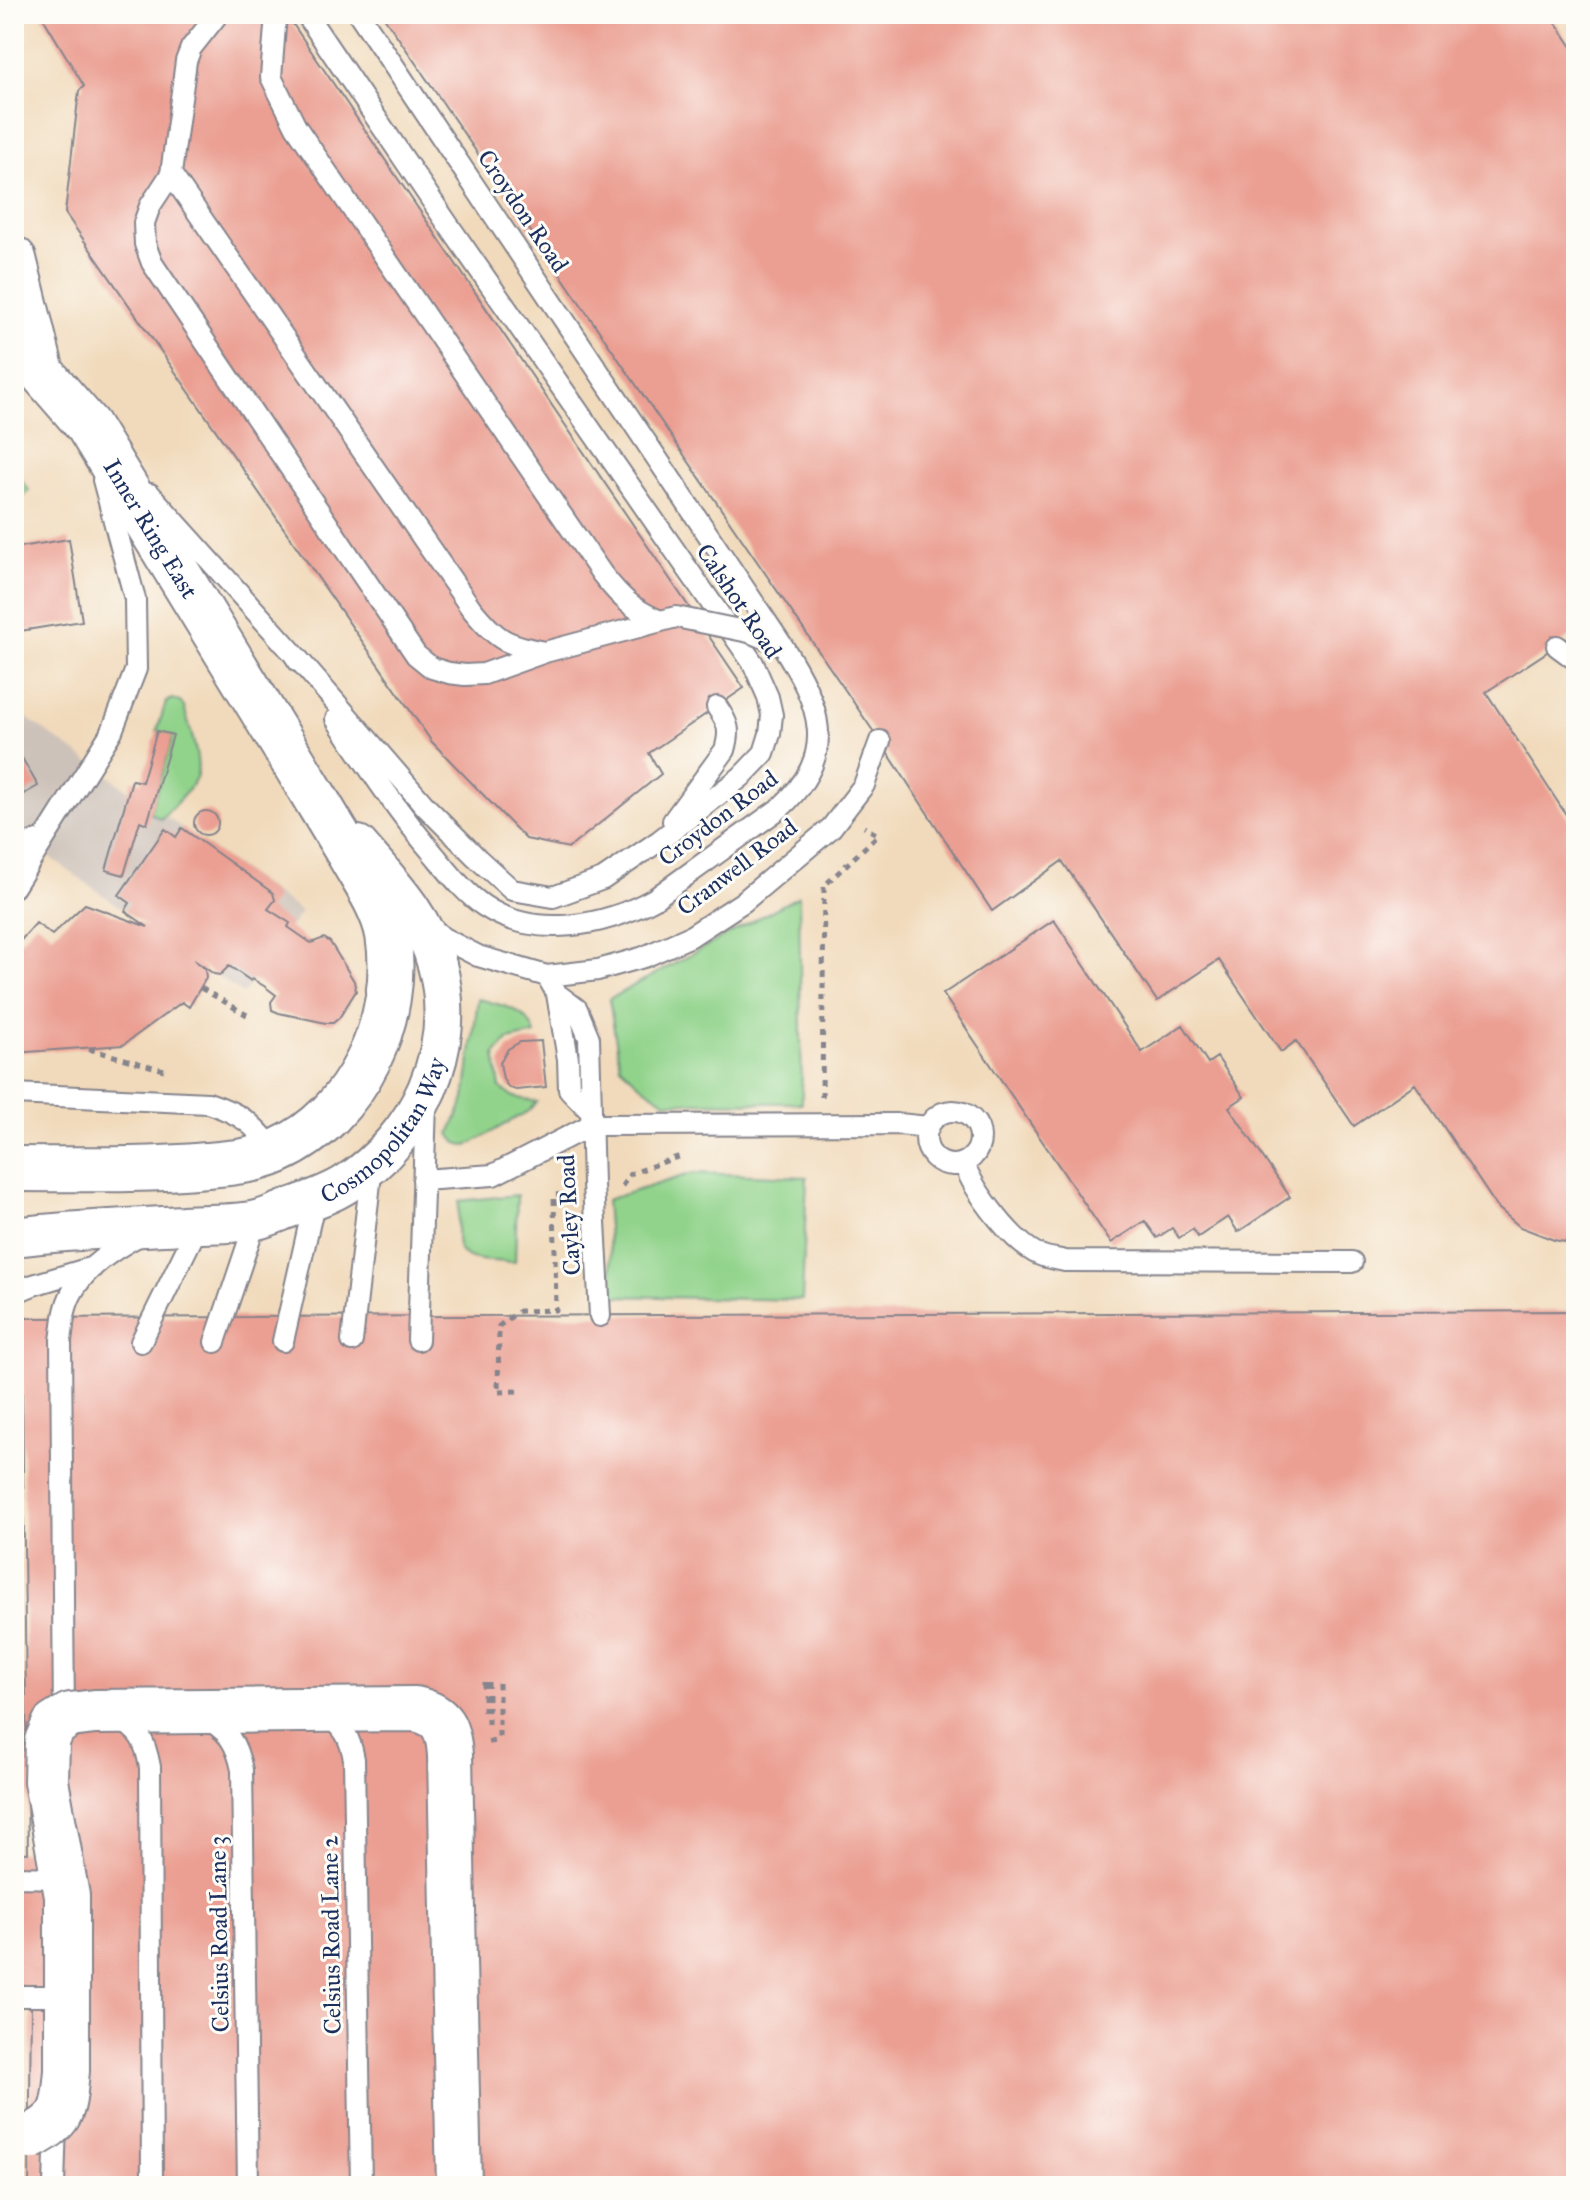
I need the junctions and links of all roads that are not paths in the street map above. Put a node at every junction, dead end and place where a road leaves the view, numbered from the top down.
1 (218, 14) edge
2 (276, 14) edge
3 (306, 14) edge
4 (359, 14) edge
5 (171, 174) junction
6 (14, 259) edge
7 (28, 364) edge
8 (88, 426) junction
9 (660, 621) junction
10 (782, 645) junction
11 (1557, 646) dead end
12 (545, 652) junction
13 (293, 653) junction
14 (1576, 660) edge
15 (717, 707) dead end
16 (880, 741) dead end
17 (312, 791) junction
18 (42, 840) junction
19 (659, 841) junction
20 (14, 847) edge
21 (14, 887) edge
22 (407, 902) junction
23 (552, 985) junction
24 (426, 1092) junction
25 (14, 1094) edge
26 (591, 1118) junction
27 (928, 1127) junction
28 (276, 1152) junction
29 (964, 1163) junction
30 (372, 1165) junction
31 (14, 1169) edge
32 (423, 1180) junction
33 (315, 1199) junction
34 (256, 1220) junction
35 (199, 1224) junction
36 (158, 1226) junction
37 (14, 1237) edge
38 (1352, 1262) dead end
39 (93, 1267) junction
40 (14, 1293) edge
41 (600, 1316) dead end
42 (418, 1340) dead end
43 (283, 1341) dead end
44 (352, 1341) dead end
45 (141, 1342) dead end
46 (215, 1342) dead end
47 (307, 1710) junction
48 (95, 1712) junction
49 (184, 1712) junction
50 (14, 1877) edge
51 (63, 1878) junction
52 (14, 1996) edge
53 (67, 1996) junction
54 (67, 2071) junction
55 (14, 2144) edge
56 (54, 2186) edge
57 (66, 2186) edge
58 (152, 2186) edge
59 (248, 2186) edge
60 (361, 2186) edge
61 (459, 2186) edge

1 - 5 lane, bridge
2 - 9 lane, bridge
3 - 19 lane, Calshot Road
4 - 10 lane, Croydon Road, bridge
5 - 12 lane, bridge
5 - 12 lane, bridge
6 - 7 street, Inner Ring East
7 - 8 street, Inner Ring East
8 - 13 lane, Croydon Road
8 - 17 street, Inner Ring East
8 - 18 lane
9 - 10 lane, bridge
9 - 12 lane, bridge
10 - 13 lane, Croydon Road
11 - 14 lane
13 - 19 lane, Calshot Road
15 - 19 lane
16 - 23 lane, Cranwell Road
17 - 22 street, Cosmopolitan Way
17 - 28 street, Inner Ring East
18 - 20 lane
18 - 21 lane
22 - 23 lane, Cranwell Road
22 - 24 street, Cosmopolitan Way
23 - 26 lane, Cayley Road
24 - 30 street, Cosmopolitan Way
24 - 32 lane
25 - 28 lane
26 - 27 lane
26 - 32 lane
26 - 41 lane, Cayley Road
27 - 29 lane
27 - 29 lane
28 - 31 street, Inner Ring East
29 - 38 lane
30 - 33 street, Cosmopolitan Way
30 - 44 lane
32 - 42 lane
33 - 34 street, Cosmopolitan Way
33 - 43 lane
34 - 35 street, Cosmopolitan Way
34 - 46 lane
35 - 36 street, Cosmopolitan Way
35 - 45 lane
36 - 37 street, Cosmopolitan Way
36 - 39 lane
39 - 40 lane
39 - 56 lane
47 - 49 street, bridge
47 - 60 lane, Celsius Road Lane 2, bridge
47 - 61 street, bridge
48 - 49 street, bridge
48 - 51 street, bridge
48 - 58 lane, bridge
49 - 59 lane, Celsius Road Lane 3, bridge
50 - 51 lane, bridge
51 - 53 street, bridge
52 - 53 lane, bridge
53 - 54 street, bridge
54 - 55 street, bridge
54 - 57 lane, bridge

